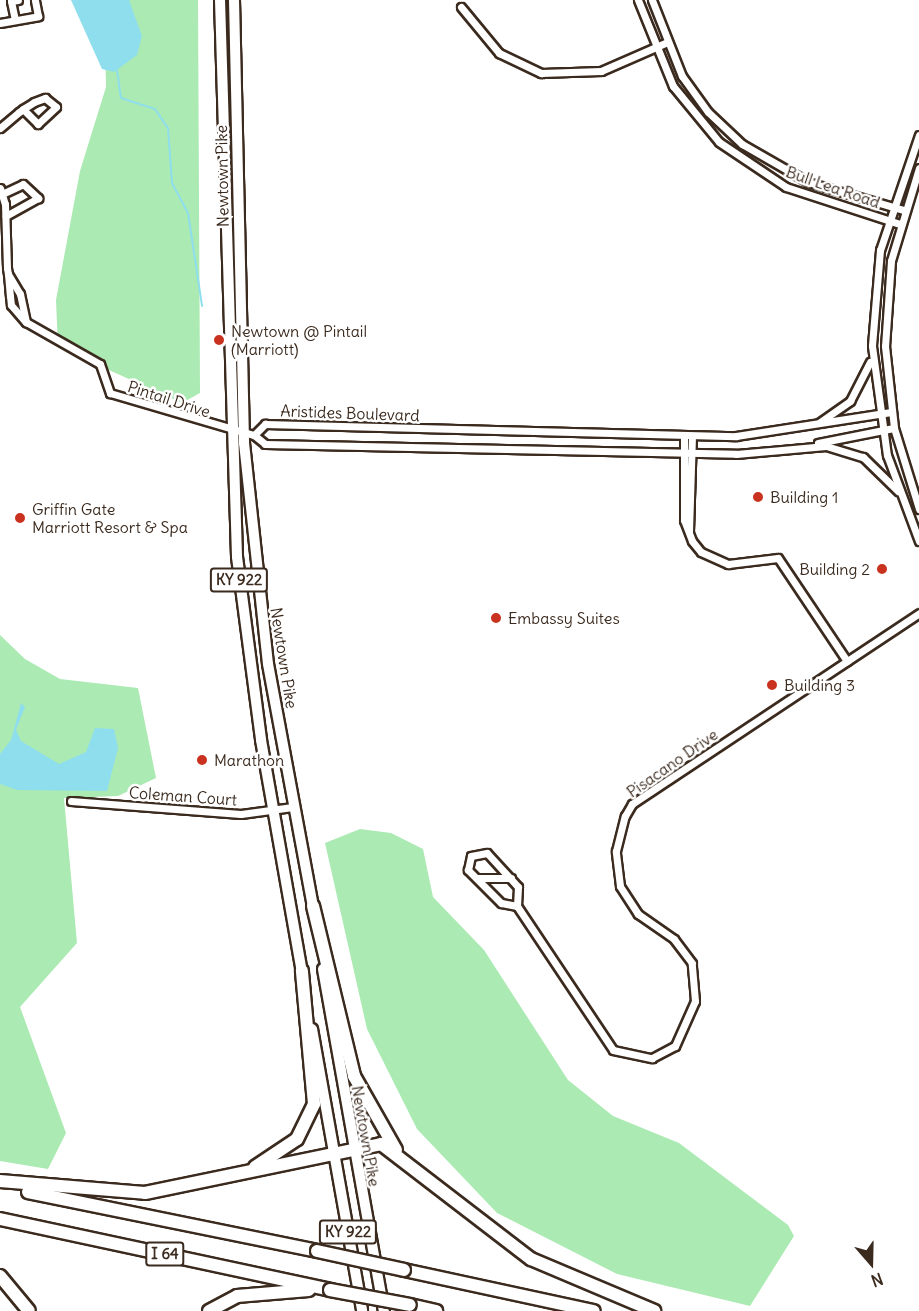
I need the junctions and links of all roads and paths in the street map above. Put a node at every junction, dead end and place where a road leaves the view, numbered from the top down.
1 (18, 0) edge
2 (35, 0) edge
3 (220, 0) edge
4 (234, 0) edge
5 (638, 0) edge
6 (652, 0) edge
7 (461, 7) dead end
8 (15, 20) junction
9 (0, 23) edge
10 (665, 43) junction
11 (653, 49) junction
12 (23, 109) junction
13 (0, 128) edge
14 (919, 135) edge
15 (919, 168) edge
16 (1, 191) edge
17 (891, 207) junction
18 (903, 210) junction
19 (6, 216) junction
20 (887, 220) junction
21 (900, 224) junction
22 (8, 274) junction
23 (26, 321) junction
24 (872, 354) junction
25 (891, 412) junction
26 (878, 415) junction
27 (801, 428) junction
28 (894, 428) junction
29 (230, 431) junction
30 (881, 431) junction
31 (249, 434) junction
32 (688, 436) junction
33 (783, 450) junction
34 (688, 453) junction
35 (898, 491) junction
36 (919, 509) edge
37 (919, 541) edge
38 (919, 613) edge
39 (847, 661) junction
40 (71, 801) dead end
41 (293, 807) junction
42 (274, 811) junction
43 (477, 878) junction
44 (511, 878) junction
45 (313, 906) junction
46 (518, 906) junction
47 (302, 971) junction
48 (352, 1148) junction
49 (334, 1152) junction
50 (403, 1161) junction
51 (226, 1179) junction
52 (0, 1184) edge
53 (0, 1218) edge
54 (0, 1276) edge
55 (330, 1290) junction
56 (29, 1311) edge
57 (209, 1311) edge
58 (362, 1311) edge
59 (384, 1311) edge
60 (436, 1311) edge
61 (594, 1311) edge
62 (654, 1311) edge

1 - 8 street
2 - 8 street
3 - 29 highway, Newtown Pike / KY 922
4 - 31 highway, Newtown Pike / KY 922
5 - 11 street, Bull Lea Road
6 - 10 street, Bull Lea Road
7 - 11 street
8 - 9 street
10 - 11 street
10 - 17 street, Bull Lea Road
11 - 20 street, Bull Lea Road
12 - 12 street
12 - 13 street
14 - 17 street
15 - 18 street
16 - 19 street, Pintail Drive
16 - 19 street
17 - 18 street, Bull Lea Road
17 - 20 street
18 - 21 street
19 - 22 street, Pintail Drive
20 - 21 street, Bull Lea Road
20 - 24 street
21 - 25 street
22 - 23 street, Pintail Drive
22 - 23 street, Pintail Drive
23 - 29 street, Pintail Drive
24 - 26 street
24 - 27 street, Aristides Boulevard
25 - 26 street, Aristides Boulevard
25 - 28 street
26 - 27 street, Aristides Boulevard
26 - 30 street
27 - 32 street, Aristides Boulevard
28 - 30 street, Aristides Boulevard
28 - 36 street
29 - 31 street
29 - 42 highway, Newtown Pike / KY 922
30 - 33 street, Aristides Boulevard
30 - 35 street
31 - 32 street, Aristides Boulevard
31 - 34 street, Aristides Boulevard
31 - 41 highway, Newtown Pike / KY 922
32 - 34 street
33 - 34 street, Aristides Boulevard
33 - 35 street, Aristides Boulevard
34 - 39 street
35 - 37 street
38 - 39 street, Pisacano Drive
39 - 46 street, Pisacano Drive
40 - 42 street, Coleman Court
41 - 42 street, Coleman Court
41 - 45 highway, Newtown Pike / KY 922
42 - 47 highway, Newtown Pike / KY 922
43 - 44 street
43 - 44 street
43 - 46 street
44 - 46 street
45 - 48 highway, Newtown Pike / KY 922
45 - 50 highway
47 - 49 highway, Newtown Pike / KY 922
47 - 51 highway
48 - 49 highway
48 - 50 highway
48 - 59 highway, Newtown Pike / KY 922
49 - 51 highway
49 - 58 highway, Newtown Pike / KY 922
50 - 62 highway
51 - 52 highway
52 - 61 highway, I 64, bridge
53 - 55 highway, I 64
54 - 56 highway
55 - 57 highway
55 - 60 highway, I 64, bridge

